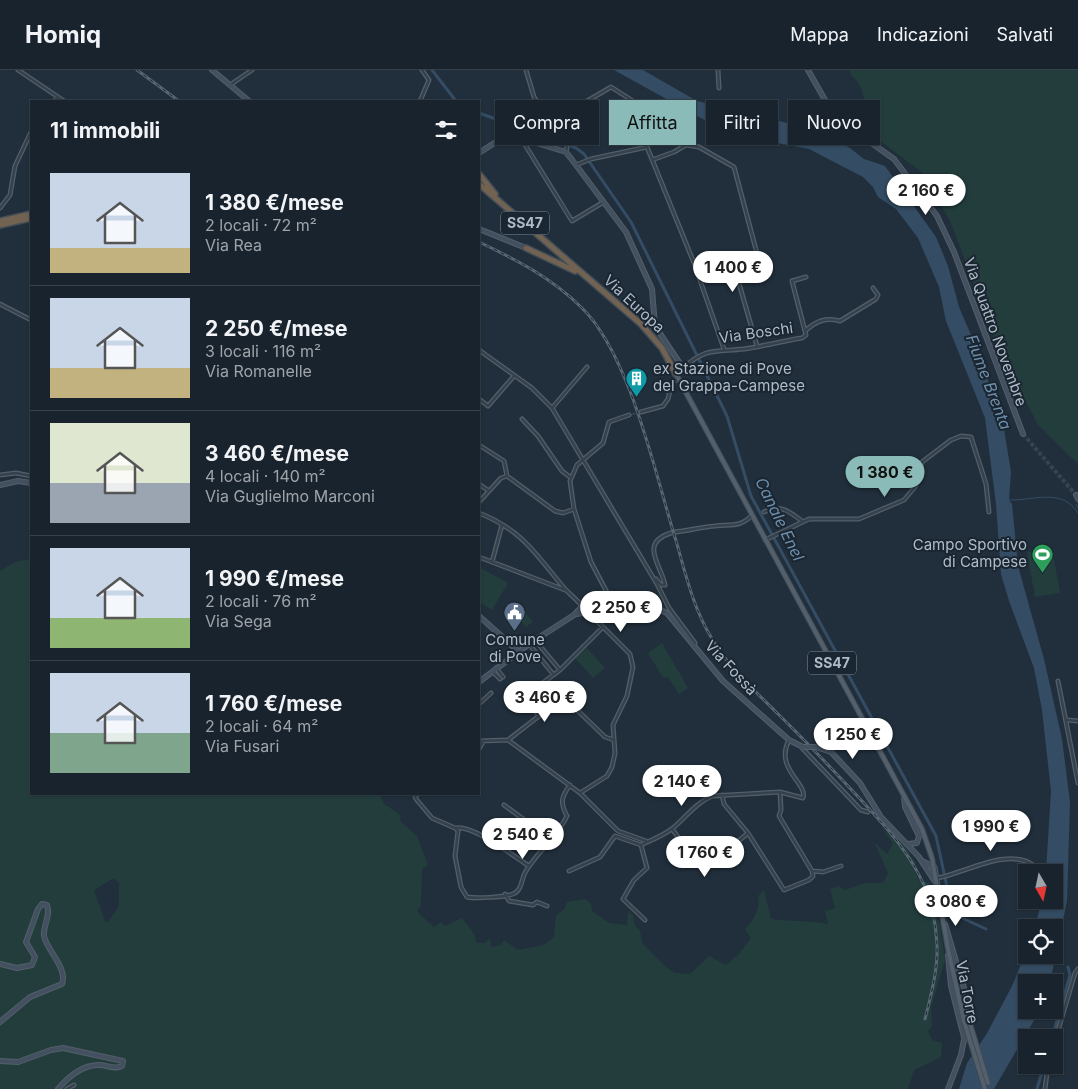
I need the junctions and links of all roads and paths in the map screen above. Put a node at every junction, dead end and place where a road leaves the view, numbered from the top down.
1 (18, 70) edge
2 (212, 70) edge
3 (252, 70) edge
4 (422, 70) edge
5 (526, 70) edge
6 (718, 70) edge
7 (808, 70) edge
8 (230, 85) junction
9 (719, 88) dead end
10 (58, 97) junction
11 (55, 100) edge
12 (62, 100) edge
13 (249, 100) edge
14 (420, 100) edge
15 (536, 100) edge
16 (587, 100) edge
17 (30, 134) edge
18 (495, 141) edge
19 (525, 145) edge
20 (550, 145) edge
21 (567, 145) edge
22 (647, 147) junction
23 (566, 150) junction
24 (480, 152) edge
25 (652, 160) junction
26 (576, 165) junction
27 (480, 175) edge
28 (480, 185) edge
29 (480, 189) edge
30 (602, 203) junction
31 (505, 206) junction
32 (0, 208) edge
33 (30, 216) edge
34 (0, 223) edge
35 (480, 228) edge
36 (526, 248) joint
37 (564, 258) junction
38 (806, 276) dead end
39 (586, 277) junction
40 (874, 288) dead end
41 (0, 304) edge
42 (30, 319) edge
43 (805, 331) junction
44 (757, 346) junction
45 (724, 349) junction
46 (480, 351) edge
47 (587, 366) dead end
48 (683, 368) junction
49 (514, 375) junction
50 (678, 377) junction
51 (480, 400) edge
52 (552, 408) junction
53 (641, 412) tunnel mouth
54 (629, 415) tunnel mouth
55 (522, 419) dead end
56 (1023, 434) tunnel mouth
57 (480, 446) edge
58 (583, 461) junction
59 (0, 475) edge
60 (30, 476) edge
61 (507, 476) junction
62 (570, 477) junction
63 (30, 483) edge
64 (0, 485) edge
65 (480, 485) edge
66 (489, 491) junction
67 (480, 501) edge
68 (574, 509) junction
69 (764, 512) dead end
70 (989, 512) dead end
71 (480, 514) edge
72 (752, 515) junction
73 (746, 520) junction
74 (802, 521) junction
75 (756, 524) junction
76 (502, 525) junction
77 (767, 539) junction
78 (480, 557) edge
79 (492, 562) junction
80 (647, 567) junction
81 (566, 590) junction
82 (609, 600) junction
83 (599, 603) junction
84 (583, 604) junction
85 (589, 611) junction
86 (574, 614) junction
87 (480, 617) edge
88 (603, 627) junction
89 (535, 640) junction
90 (507, 644) junction
91 (529, 644) junction
92 (694, 647) junction
93 (519, 652) junction
94 (512, 657) junction
95 (550, 658) junction
96 (544, 662) junction
97 (496, 668) junction
98 (560, 670) junction
99 (492, 671) junction
100 (553, 675) junction
101 (480, 681) edge
102 (1058, 681) dead end
103 (491, 693) dead end
104 (480, 703) edge
105 (573, 706) dead end
106 (1067, 720) junction
107 (1078, 720) edge
108 (508, 740) junction
109 (614, 740) junction
110 (789, 740) junction
111 (481, 742) edge
112 (802, 746) junction
113 (1078, 783) edge
114 (570, 785) junction
115 (780, 792) junction
116 (580, 793) junction
117 (416, 795) edge
118 (722, 795) junction
119 (904, 797) junction
120 (504, 805) dead end
121 (868, 812) dead end
122 (455, 828) junction
123 (672, 829) junction
124 (748, 833) junction
125 (552, 840) junction
126 (646, 841) junction
127 (927, 842) junction
128 (908, 844) junction
129 (641, 845) junction
130 (919, 858) junction
131 (1032, 864) edge
132 (529, 866) junction
133 (841, 866) dead end
134 (933, 867) junction
135 (812, 871) junction
136 (569, 872) dead end
137 (939, 878) junction
138 (936, 883) junction
139 (506, 894) junction
140 (547, 906) dead end
141 (941, 912) junction
142 (645, 920) dead end
143 (942, 920) junction
144 (948, 949) junction
145 (0, 964) edge
146 (1078, 969) edge
147 (957, 987) junction
148 (0, 1022) edge
149 (1058, 1029) edge
150 (964, 1039) junction
151 (0, 1061) edge
152 (1047, 1074) edge
153 (74, 1086) dead end
154 (58, 1089) edge
155 (67, 1089) edge
156 (948, 1089) edge
157 (984, 1089) edge
158 (990, 1089) edge
159 (1046, 1089) edge

1 - 10 street
2 - 8 main road
3 - 8 street
4 - 14 street
5 - 15 street
6 - 9 street
7 - 56 main road, Via Quattro Novembre
8 - 13 main road
10 - 11 street
10 - 12 street
16 - 22 street
17 - 32 street
18 - 24 main road
19 - 30 street
20 - 23 main road
21 - 23 street
22 - 25 street
22 - 26 street
23 - 26 main road
25 - 44 street
25 - 45 street
26 - 30 main road
27 - 31 highway
28 - 31 highway, SS47
29 - 37 highway, SS47
30 - 48 main road
31 - 37 highway, SS47
33 - 34 highway
35 - 36 main road
36 - 39 highway
37 - 39 highway, SS47
38 - 43 street, Via Boschi
39 - 50 highway, Via Europa / SS47
40 - 43 street
41 - 42 street
43 - 44 street, Via Boschi
44 - 45 street, Via Boschi
45 - 48 street, Via Boschi
46 - 49 street, Via Fossà
47 - 52 street
48 - 50 main road, Via Boschi
49 - 51 street
49 - 52 street, Via Fossà
50 - 53 street
50 - 72 main road, Via Europa / SS47
52 - 58 street, Via Fossà
54 - 58 street
55 - 62 street
57 - 61 street
58 - 62 street
58 - 80 street, Via Fossà
59 - 60 street
61 - 66 street
61 - 68 street
62 - 68 street
63 - 64 main road
65 - 66 street
66 - 67 street
68 - 82 street
69 - 74 street
70 - 74 street
71 - 76 street
72 - 73 street
72 - 75 main road, Via Europa / SS47
73 - 75 street
73 - 80 street
74 - 77 street
75 - 77 main road, Via Europa / SS47
76 - 79 street
76 - 81 street
77 - 119 main road, Via Europa / SS47
78 - 79 street
79 - 81 street
80 - 92 street, Via Fossà
81 - 84 street
82 - 83 main road
82 - 92 main road
83 - 84 main road
83 - 85 main road
84 - 85 main road
84 - 85 main road
84 - 86 main road
85 - 86 main road
85 - 88 street
86 - 89 main road
87 - 90 main road
88 - 98 street
88 - 109 street
89 - 91 main road
89 - 95 street
90 - 93 main road
90 - 94 main road
91 - 93 main road
91 - 96 street
92 - 110 main road, Via Fossà
93 - 94 main road
94 - 97 main road
95 - 96 street
95 - 98 street
96 - 100 street
97 - 99 main road
97 - 99 street
98 - 100 street
99 - 101 main road
100 - 108 street
102 - 106 street
103 - 104 street
105 - 109 street
106 - 107 street
106 - 113 street
108 - 111 street
108 - 114 street
109 - 116 street
110 - 112 main road, Via Fossà
110 - 115 street
112 - 121 street
112 - 128 main road, bridge
114 - 116 street
114 - 125 street
115 - 118 street
115 - 135 street
116 - 126 street
117 - 122 street
118 - 123 street
118 - 124 street
119 - 127 main road, Via Europa / SS47
119 - 128 main road
120 - 125 street
122 - 132 street
122 - 139 street
123 - 124 street
123 - 126 street
124 - 135 street
125 - 132 street
126 - 129 street
127 - 134 main road, Via Europa / SS47
127 - 137 street
128 - 130 main road
129 - 136 street
129 - 142 street
130 - 134 main road
130 - 138 main road
131 - 137 street
132 - 139 street
133 - 135 street
134 - 138 main road, Via Europa / SS47
137 - 141 street
138 - 141 main road, SS47
139 - 140 street
141 - 143 main road, SS47
143 - 144 main road, SS47
143 - 150 main road, Via Torre
144 - 147 main road, SS47
144 - 150 main road, Via Torre
145 - 148 main road
146 - 149 street
147 - 157 main road, SS47, bridge
147 - 158 main road, SS47, bridge
150 - 156 main road, Via Torre
151 - 154 main road
152 - 159 street
153 - 155 street

